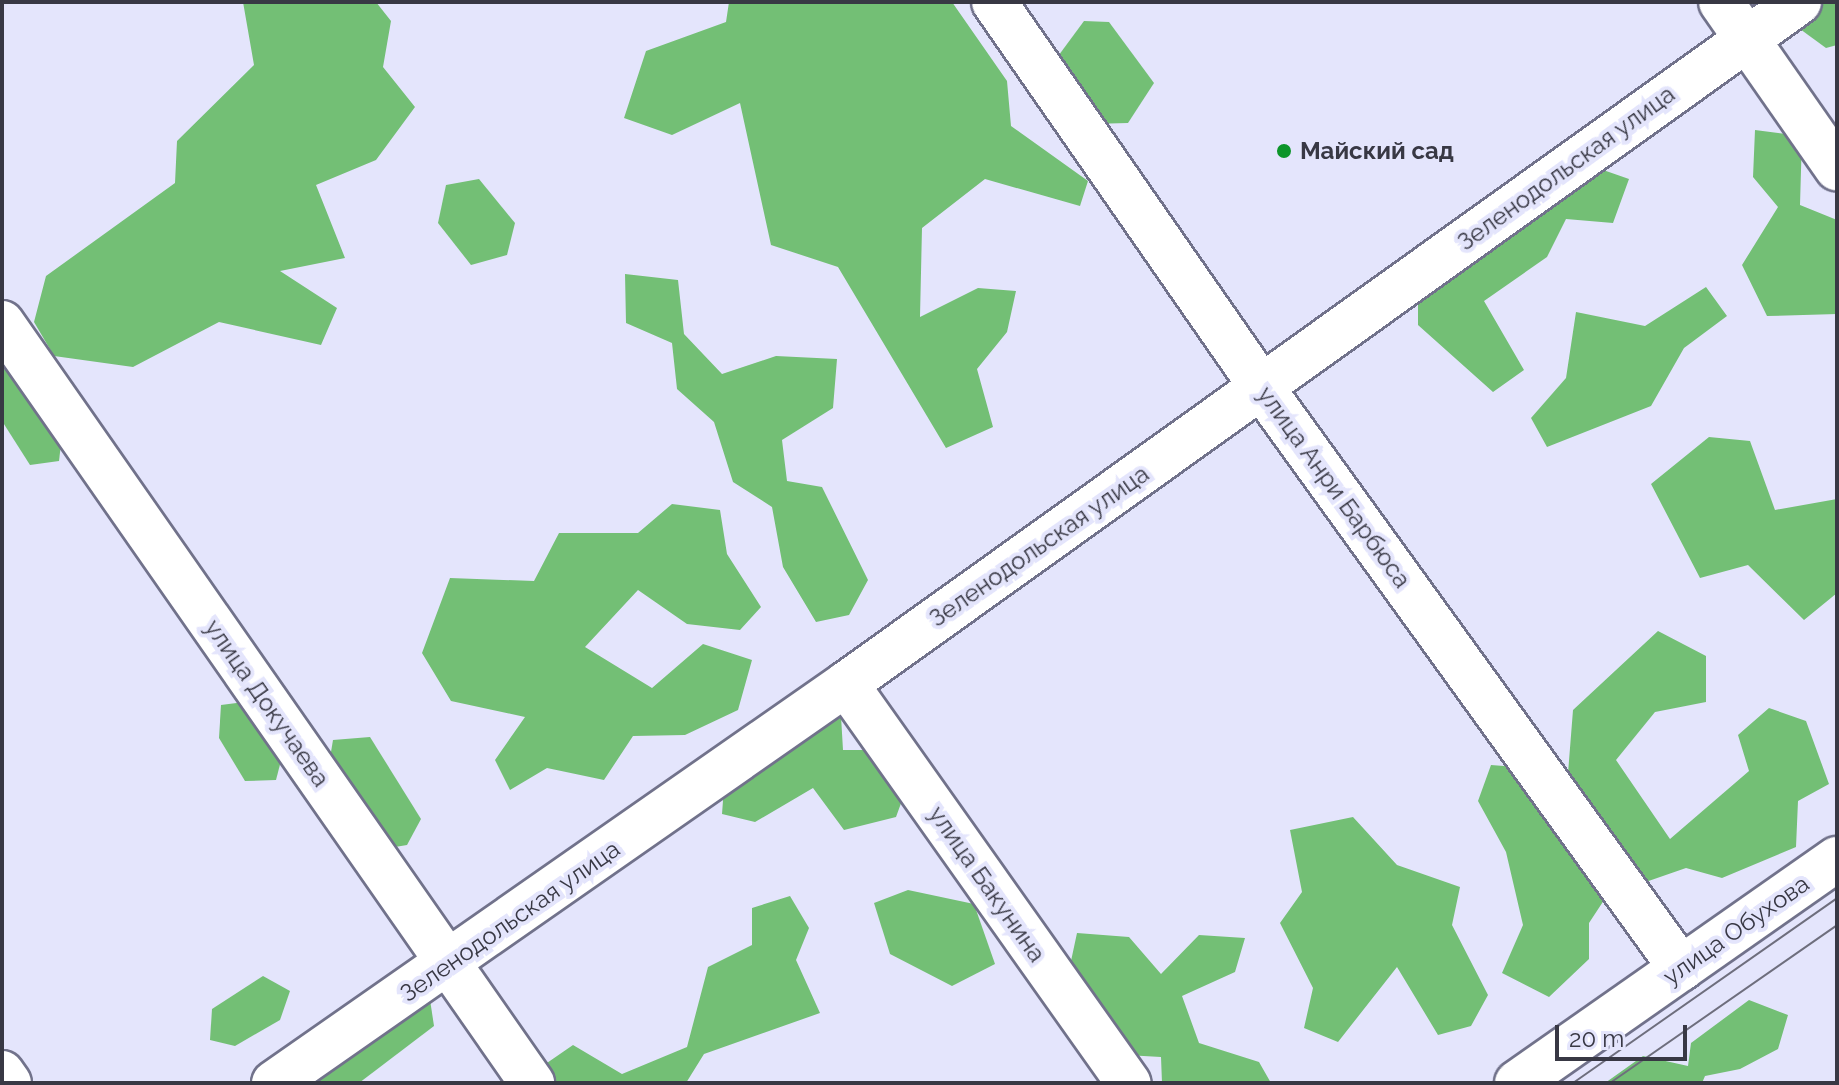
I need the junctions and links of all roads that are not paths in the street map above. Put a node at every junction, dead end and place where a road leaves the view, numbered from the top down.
1 (994, 2) edge
2 (1721, 2) edge
3 (1799, 2) edge
4 (1746, 38) junction
5 (1837, 168) edge
6 (2, 323) edge
7 (1262, 388) junction
8 (846, 684) junction
9 (1837, 859) edge
10 (450, 964) junction
11 (1681, 968) junction
12 (2, 1073) edge
13 (9, 1083) edge
14 (274, 1083) edge
15 (532, 1083) edge
16 (1128, 1083) edge
17 (1517, 1083) edge

1 - 7 street, улица Анри Барбюса
2 - 4 street
3 - 4 street, Зеленодольская улица
4 - 5 street
4 - 7 street, Зеленодольская улица
6 - 10 street, улица Докучаева
7 - 8 street, Зеленодольская улица
7 - 11 street, улица Анри Барбюса
8 - 10 street, Зеленодольская улица
8 - 16 street, улица Бакунина
9 - 11 street, улица Обухова
10 - 14 street, Зеленодольская улица
10 - 15 street, улица Докучаева
11 - 17 street, улица Обухова
12 - 13 street

